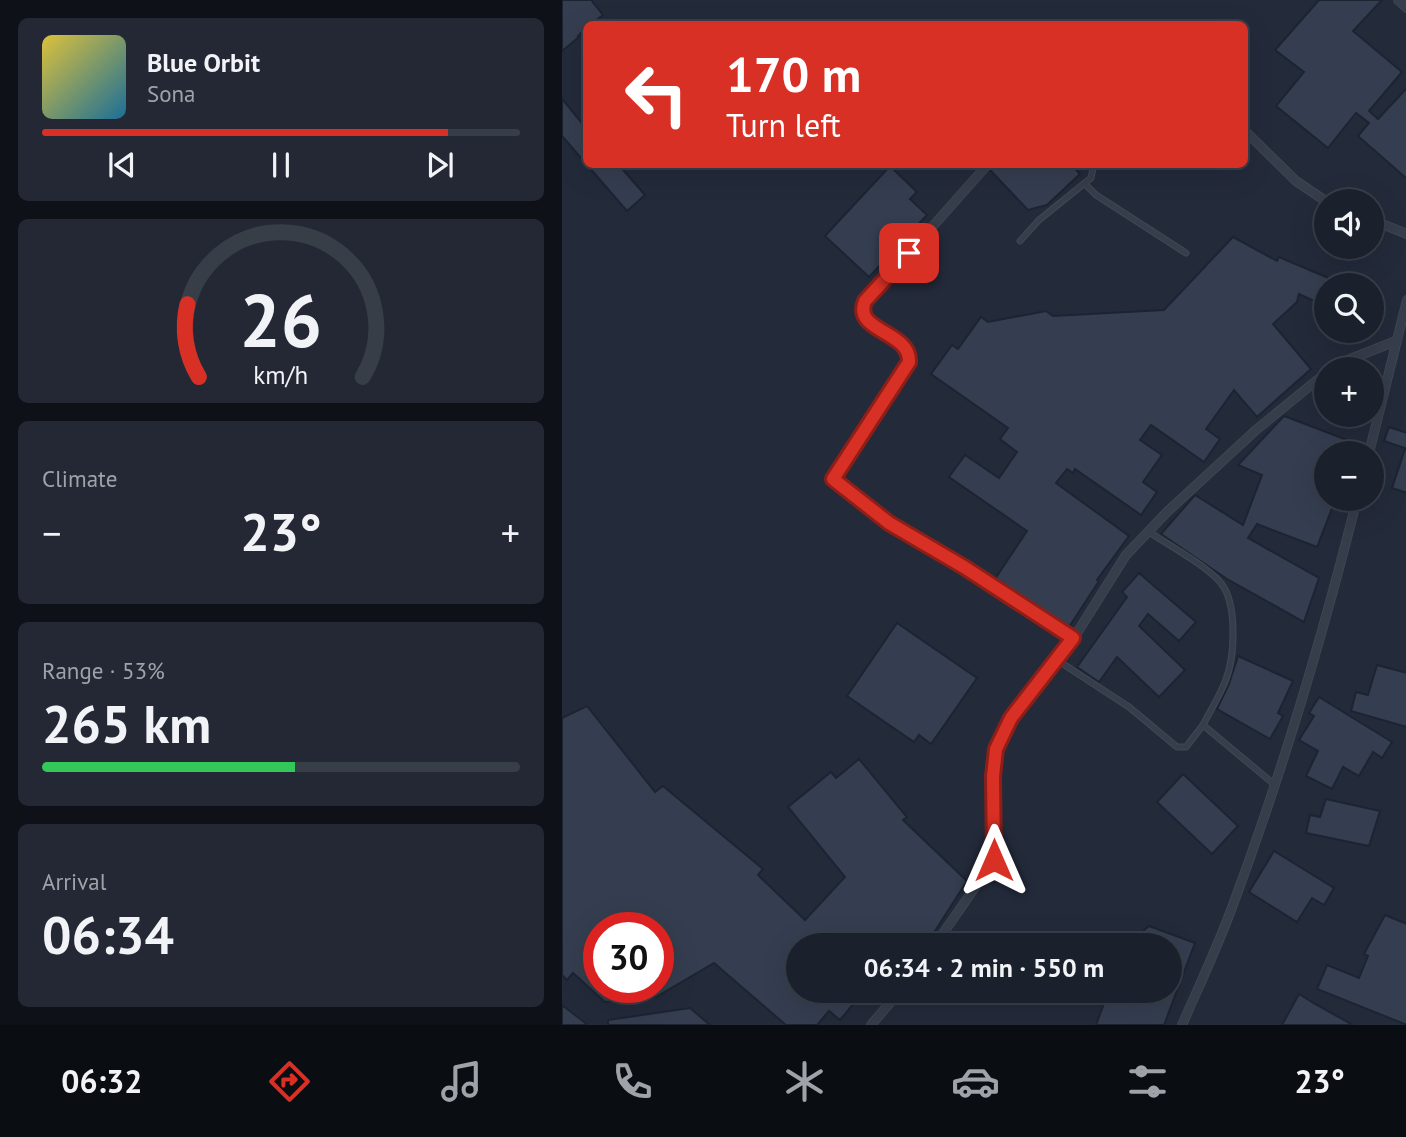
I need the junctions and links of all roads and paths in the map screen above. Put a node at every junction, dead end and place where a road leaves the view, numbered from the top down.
1 (1398, 0) edge
2 (1406, 8) edge
3 (1248, 134) edge
4 (984, 168) edge
5 (1093, 168) edge
6 (1085, 184) junction
7 (1314, 193) edge
8 (1384, 225) edge
9 (1406, 234) edge
10 (1020, 241) dead end
11 (1186, 253) dead end
12 (1406, 300) edge
13 (1396, 341) junction
14 (1355, 357) edge
15 (1314, 380) edge
16 (1372, 441) edge
17 (1354, 511) edge
18 (1148, 531) junction
19 (1073, 638) junction
20 (1056, 660) junction
21 (1203, 725) junction
22 (1275, 786) junction
23 (943, 933) edge
24 (890, 1003) edge
25 (871, 1025) edge
26 (1182, 1025) edge

1 - 2 street
3 - 7 street
4 - 19 street
5 - 6 lane
6 - 10 lane
6 - 11 lane
8 - 9 street
12 - 13 street
13 - 14 street
13 - 16 street
15 - 18 street
17 - 22 street
18 - 19 street
18 - 21 lane
19 - 20 street
20 - 21 lane
20 - 23 street
21 - 22 lane
22 - 26 street
24 - 25 street

